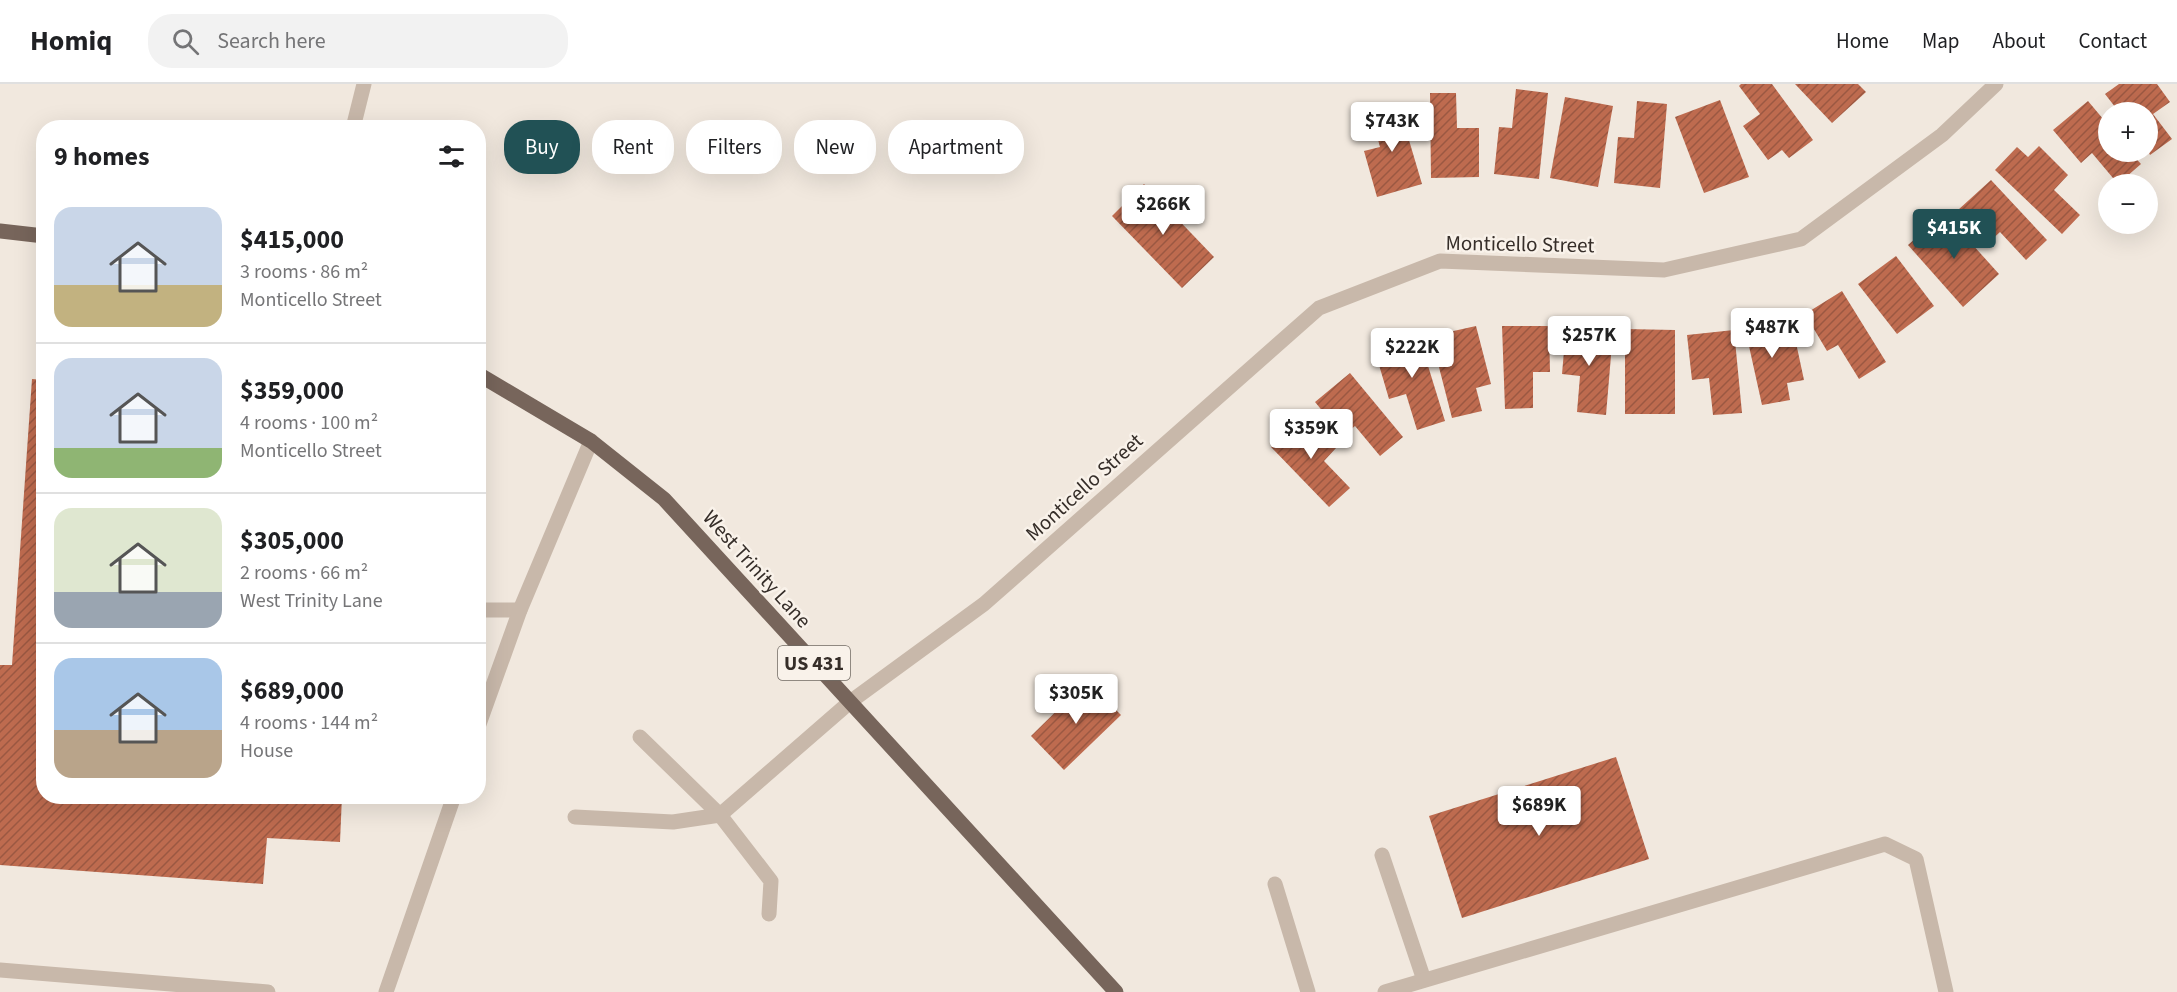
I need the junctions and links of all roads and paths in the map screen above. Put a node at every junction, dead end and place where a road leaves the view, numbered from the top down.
1 (364, 84) edge
2 (1996, 84) edge
3 (355, 120) edge
4 (0, 231) edge
5 (36, 235) edge
6 (486, 379) edge
7 (591, 441) junction
8 (520, 609) junction
9 (486, 610) edge
10 (850, 702) junction
11 (486, 705) edge
12 (640, 737) dead end
13 (451, 804) edge
14 (720, 815) junction
15 (575, 817) dead end
16 (1382, 855) dead end
17 (1275, 884) dead end
18 (769, 914) dead end
19 (0, 970) edge
20 (1424, 980) junction
21 (268, 992) edge
22 (386, 992) edge
23 (1116, 992) edge
24 (1308, 992) edge
25 (1385, 992) edge
26 (1946, 992) edge

1 - 3 street
2 - 10 street, Monticello Street
4 - 5 main road
6 - 7 main road, West Trinity Lane / US 431
7 - 8 street
7 - 10 main road, West Trinity Lane / US 431
8 - 9 street
8 - 11 street
10 - 14 street, Monticello Street
10 - 23 main road, West Trinity Lane / US 431
12 - 14 street
13 - 22 street
14 - 15 street
14 - 18 street
16 - 20 street
17 - 24 street
19 - 21 street
20 - 25 street
20 - 26 street

